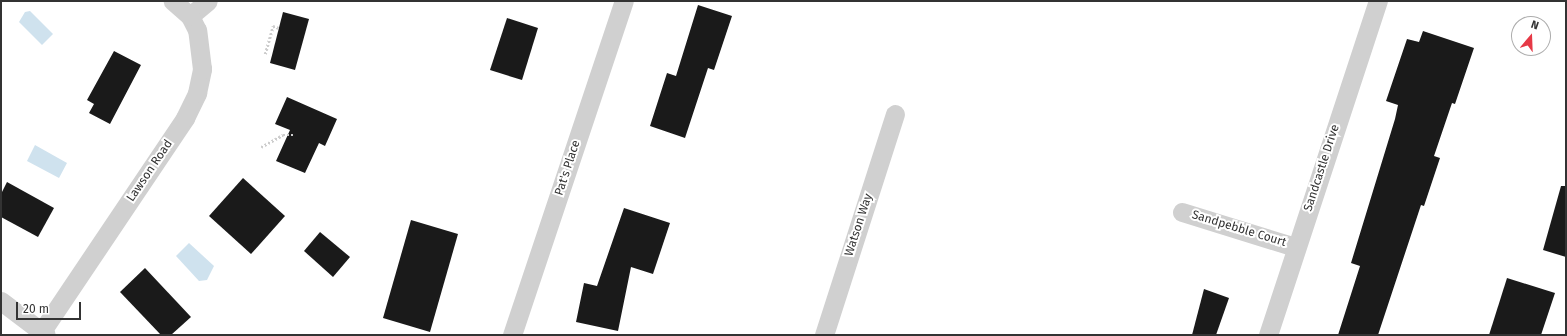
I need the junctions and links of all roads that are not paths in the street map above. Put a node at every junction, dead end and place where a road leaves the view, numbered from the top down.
1 (174, 1) edge
2 (208, 1) edge
3 (624, 1) edge
4 (1378, 1) edge
5 (190, 16) junction
6 (895, 114) dead end
7 (1182, 212) dead end
8 (1295, 247) junction
9 (1, 301) edge
10 (44, 333) edge
11 (512, 335) edge
12 (824, 335) edge
13 (1268, 335) edge

1 - 5 street, Lawson Road
2 - 5 street
3 - 11 street, Pat's Place
4 - 8 street, Sandcastle Drive
5 - 10 street, Lawson Road
6 - 12 street, Watson Way
7 - 8 street, Sandpebble Court
8 - 13 street, Sandcastle Drive
9 - 10 street

